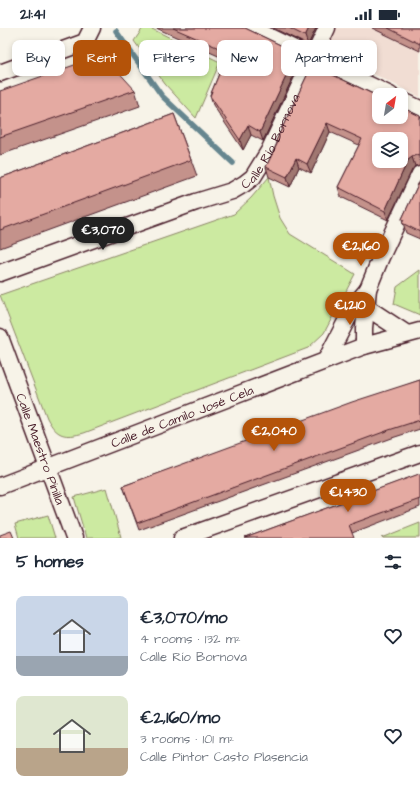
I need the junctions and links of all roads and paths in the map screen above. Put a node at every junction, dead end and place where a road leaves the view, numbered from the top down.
1 (92, 28) edge
2 (251, 28) edge
3 (327, 28) edge
4 (321, 40) edge
5 (281, 43) edge
6 (0, 73) edge
7 (304, 76) edge
8 (350, 76) edge
9 (375, 88) edge
10 (408, 103) edge
11 (420, 109) edge
12 (420, 174) edge
13 (0, 273) edge
14 (368, 289) junction
15 (366, 307) junction
16 (413, 333) edge
17 (0, 337) edge
18 (364, 346) junction
19 (326, 360) junction
20 (420, 453) edge
21 (49, 467) junction
22 (0, 486) edge
23 (74, 538) edge
24 (182, 538) edge

1 - 6 street
2 - 5 street
3 - 4 street, Calle Río Bornova
7 - 13 street, Calle Río Bornova
8 - 9 street
10 - 11 street
12 - 14 street
14 - 15 street
14 - 19 street
15 - 16 street
15 - 18 street
16 - 18 street, Calle de Camilo José Cela
17 - 21 street, Calle Maestro Pinilla
18 - 19 street, Calle de Camilo José Cela
19 - 21 street, Calle de Camilo José Cela
20 - 24 street
21 - 22 street, Calle de Camilo José Cela
21 - 23 street, Calle Maestro Pinilla

